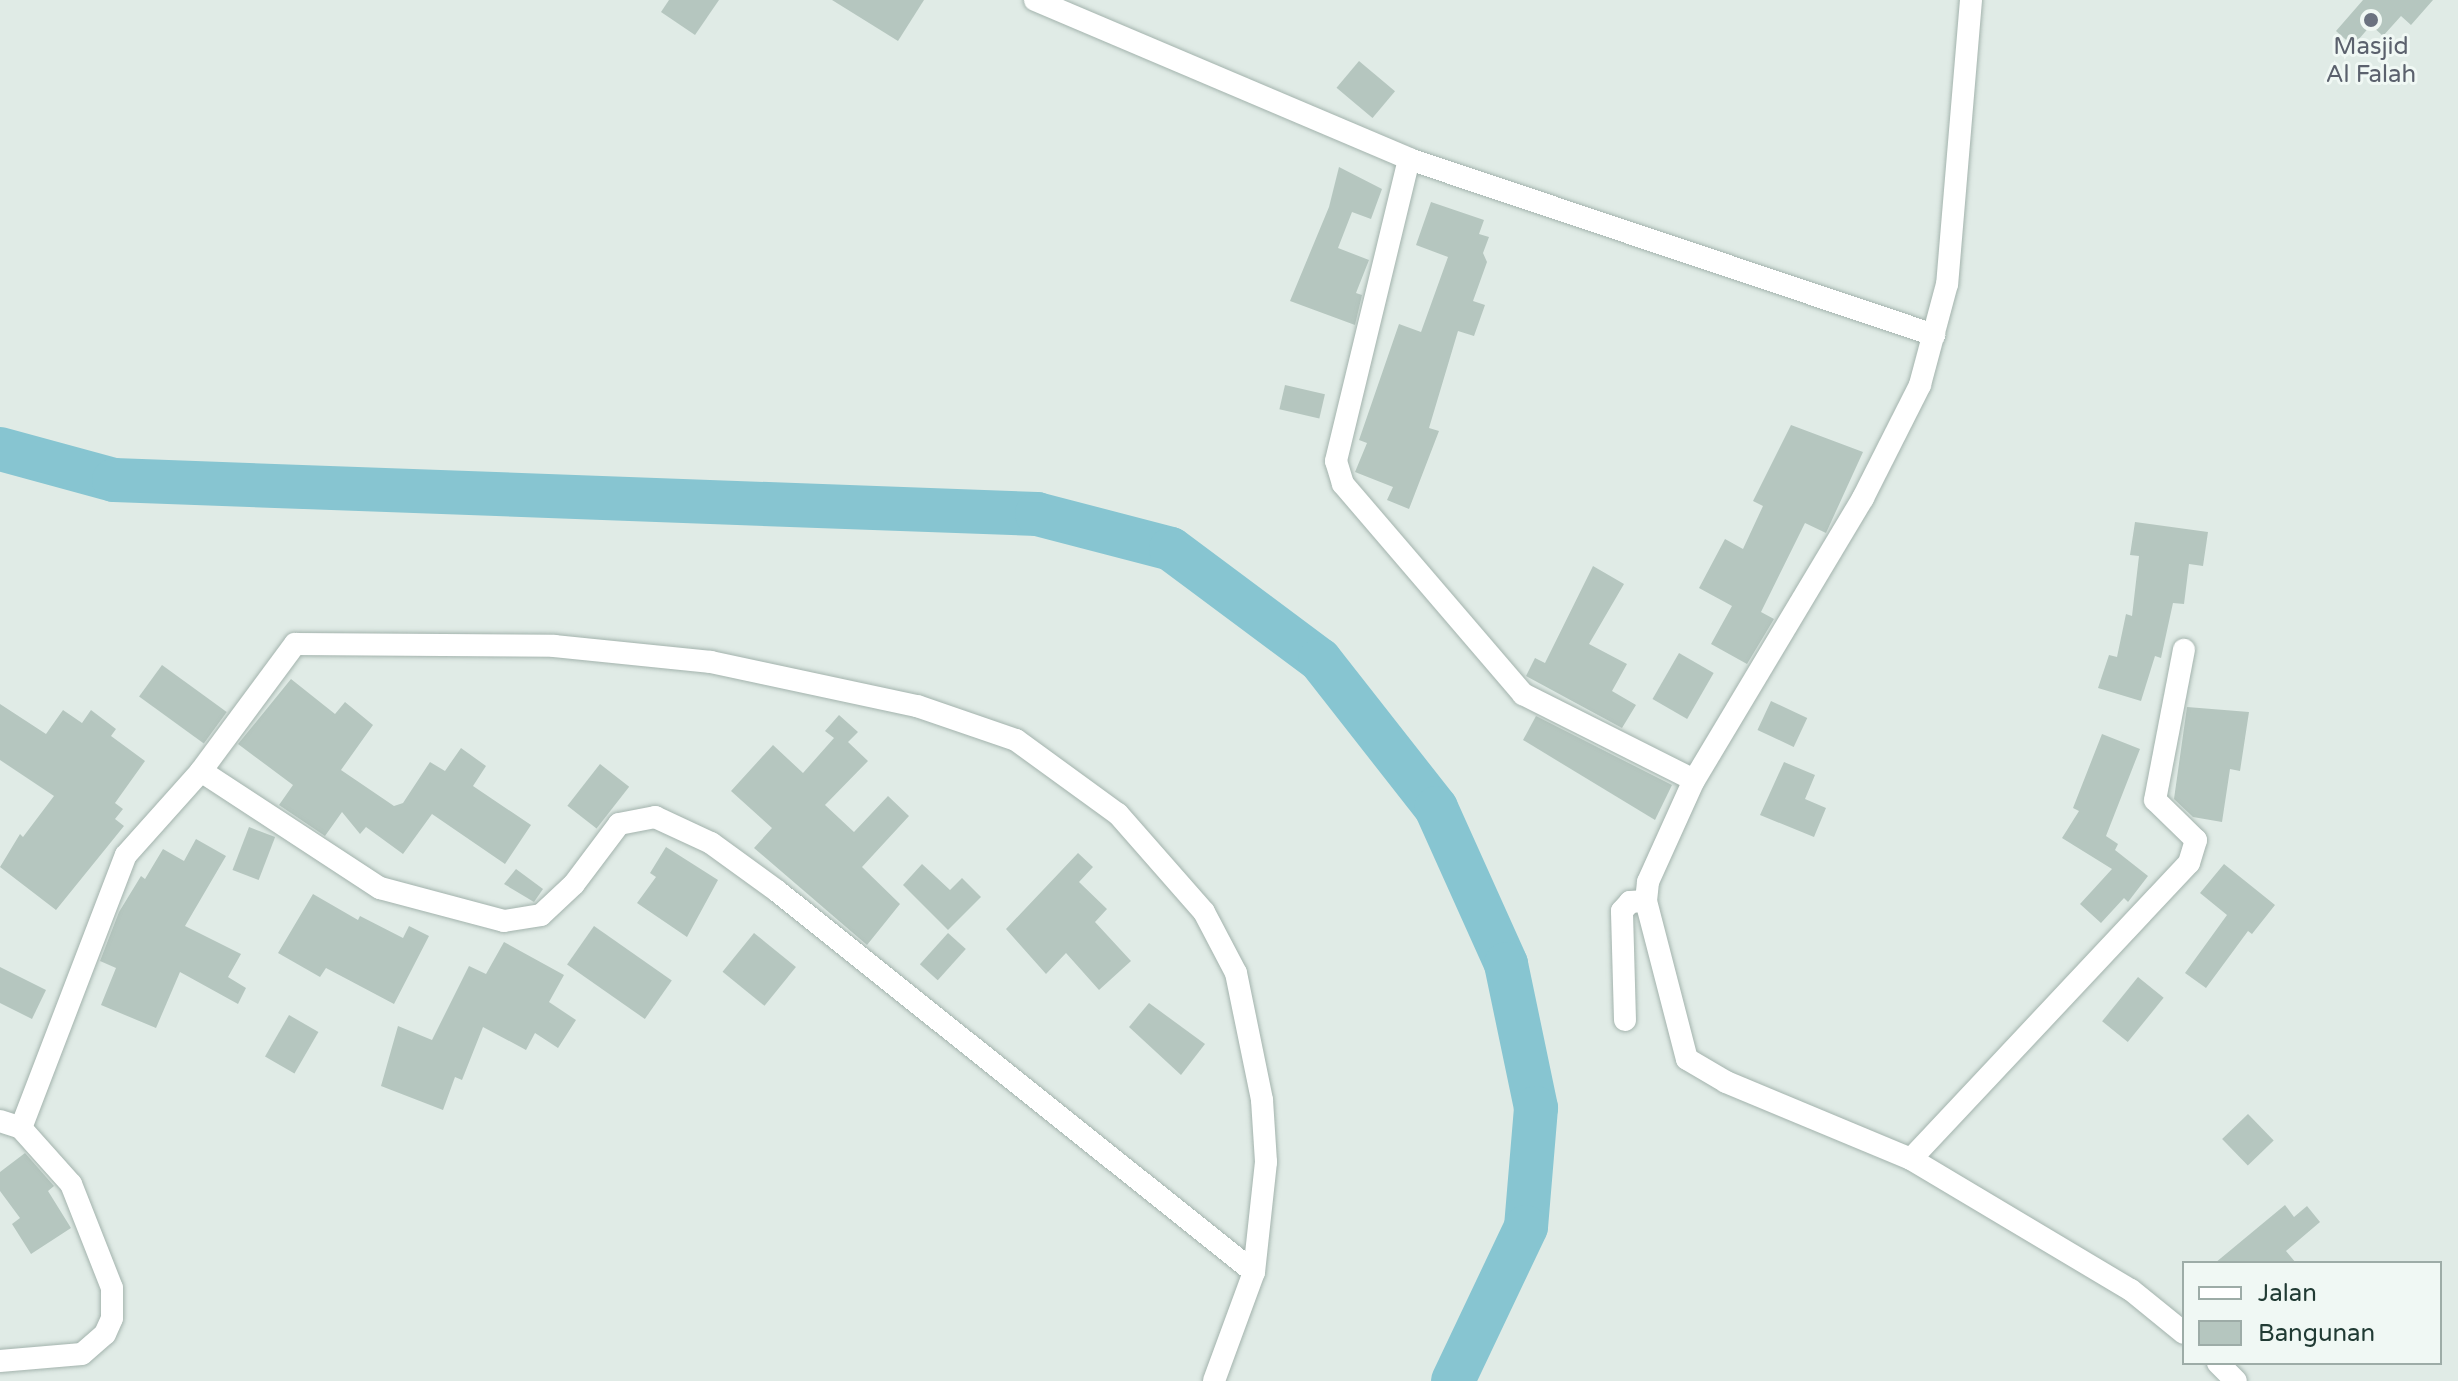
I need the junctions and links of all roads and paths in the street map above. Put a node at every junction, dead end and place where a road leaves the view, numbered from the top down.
1 (1035, 0) edge
2 (1971, 0) edge
3 (1409, 159) junction
4 (1934, 335) junction
5 (2184, 650) dead end
6 (201, 771) junction
7 (1694, 780) junction
8 (1646, 901) junction
9 (1625, 1020) dead end
10 (10, 1124) edge
11 (1911, 1159) junction
12 (1254, 1272) junction
13 (2182, 1331) edge
14 (0, 1361) edge
15 (2220, 1365) edge
16 (1214, 1381) edge
17 (2236, 1381) edge

1 - 3 street
2 - 4 street
3 - 4 street
3 - 7 street
4 - 7 street
5 - 11 street
6 - 10 street
6 - 12 street
6 - 12 street
7 - 8 street
8 - 9 street
8 - 11 street
10 - 14 street
11 - 13 street
12 - 16 street
15 - 17 street

